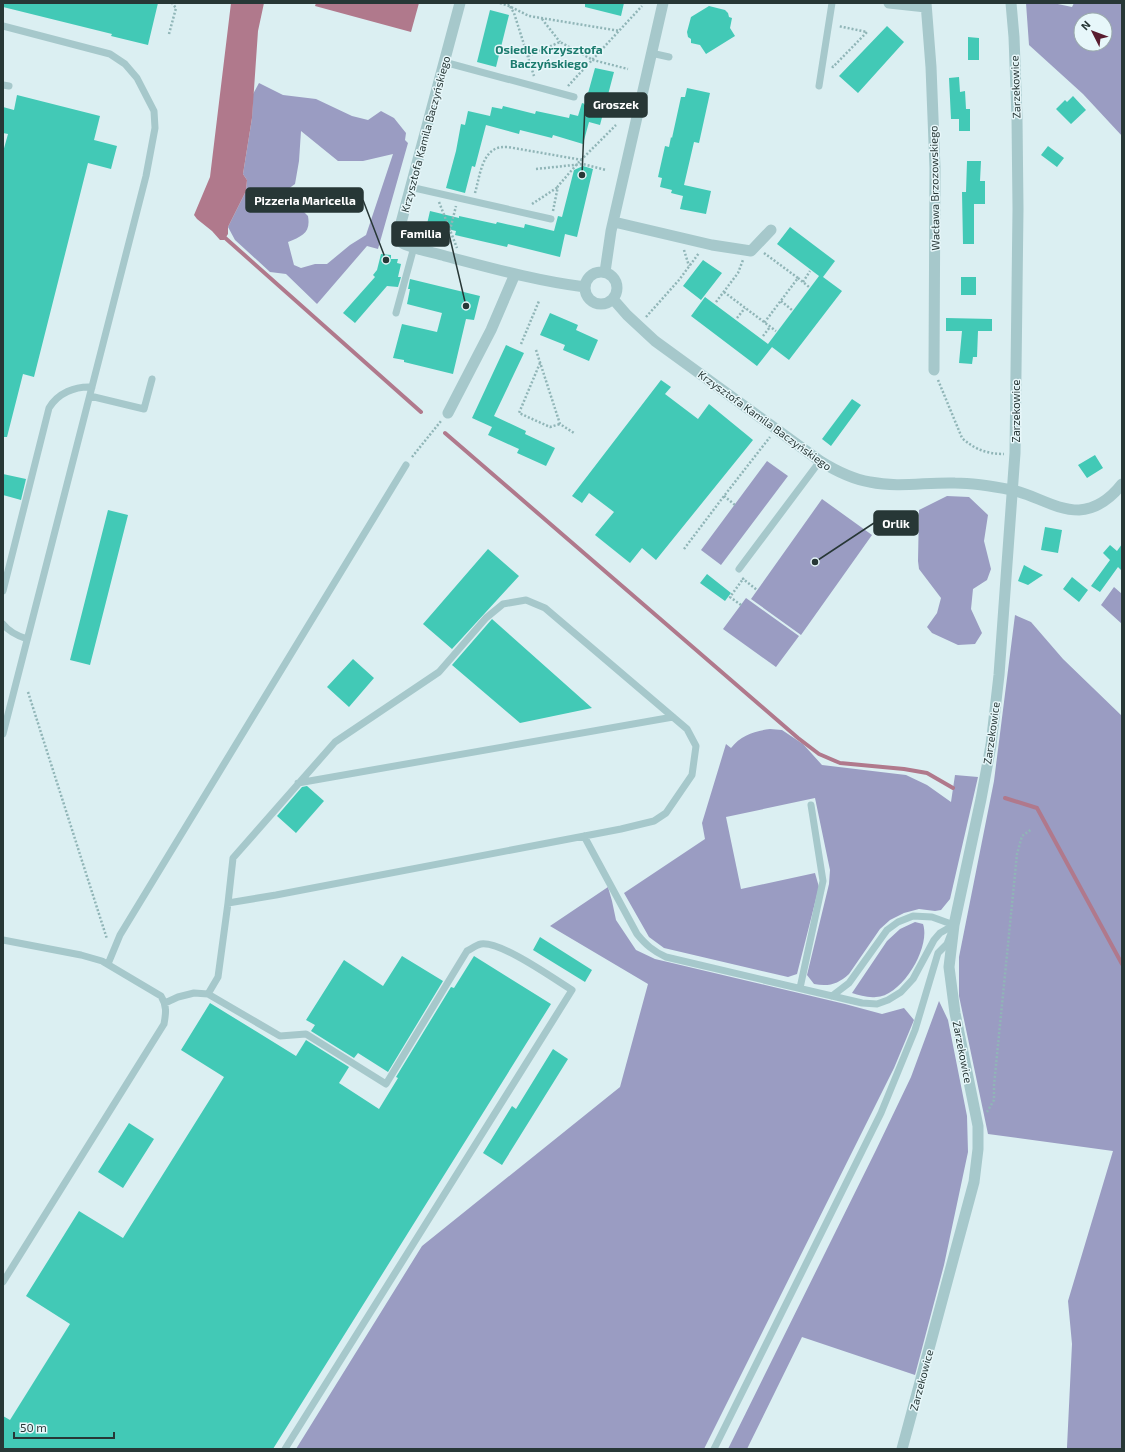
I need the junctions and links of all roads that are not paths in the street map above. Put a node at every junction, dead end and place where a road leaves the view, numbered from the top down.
1 (460, 3) edge
2 (663, 3) edge
3 (832, 3) edge
4 (889, 3) edge
5 (1011, 3) edge
6 (926, 5) edge
7 (3, 26) edge
8 (651, 53) junction
9 (669, 57) dead end
10 (444, 62) junction
11 (819, 86) dead end
12 (574, 98) dead end
13 (410, 187) junction
14 (551, 219) road end
15 (614, 222) junction
16 (771, 230) dead end
17 (410, 246) junction
18 (605, 272) junction
19 (515, 274) junction
20 (585, 287) junction
21 (613, 299) junction
22 (396, 313) dead end
23 (934, 370) road end
24 (152, 379) dead end
25 (92, 387) junction
26 (90, 396) junction
27 (448, 413) road end
28 (820, 462) junction
29 (406, 465) road end
30 (1122, 484) edge
31 (1013, 490) junction
32 (739, 569) road end
33 (3, 591) edge
34 (3, 624) edge
35 (27, 639) junction
36 (673, 717) junction
37 (3, 734) edge
38 (298, 783) junction
39 (811, 805) dead end
40 (584, 836) junction
41 (228, 903) junction
42 (954, 925) junction
43 (3, 940) edge
44 (108, 964) junction
45 (800, 988) junction
46 (208, 994) junction
47 (832, 996) junction
48 (165, 1003) junction
49 (3, 1282) edge
50 (285, 1449) edge
51 (714, 1449) edge
52 (902, 1449) edge

1 - 10 street, Krzysztofa Kamila Baczyńskiego
2 - 8 street
3 - 11 lane
4 - 6 street, Wacława Brzozowskiego
5 - 31 street, Zarzekowice
6 - 23 street, Wacława Brzozowskiego
7 - 25 lane
8 - 9 lane
8 - 15 street
10 - 12 lane
10 - 13 street, Krzysztofa Kamila Baczyńskiego
13 - 14 lane
13 - 17 street, Krzysztofa Kamila Baczyńskiego
15 - 16 street
15 - 18 street
17 - 19 street
17 - 22 lane
18 - 20 street
18 - 21 street
19 - 20 street
19 - 27 street
20 - 21 street
21 - 28 street, Krzysztofa Kamila Baczyńskiego
24 - 26 lane
25 - 26 lane
25 - 33 lane
26 - 35 lane
28 - 31 street, Krzysztofa Kamila Baczyńskiego
28 - 32 lane
29 - 44 lane
30 - 31 street, Krzysztofa Kamila Baczyńskiego
31 - 42 street, Zarzekowice
34 - 35 lane
35 - 37 lane
36 - 38 lane
36 - 38 lane
36 - 40 lane
38 - 41 lane
39 - 45 lane
40 - 41 lane
40 - 45 lane
41 - 46 lane
42 - 47 lane
42 - 47 lane
42 - 51 lane
42 - 52 street, Zarzekowice
43 - 44 lane
44 - 48 lane
45 - 47 lane
46 - 48 lane
46 - 50 lane
48 - 49 lane

